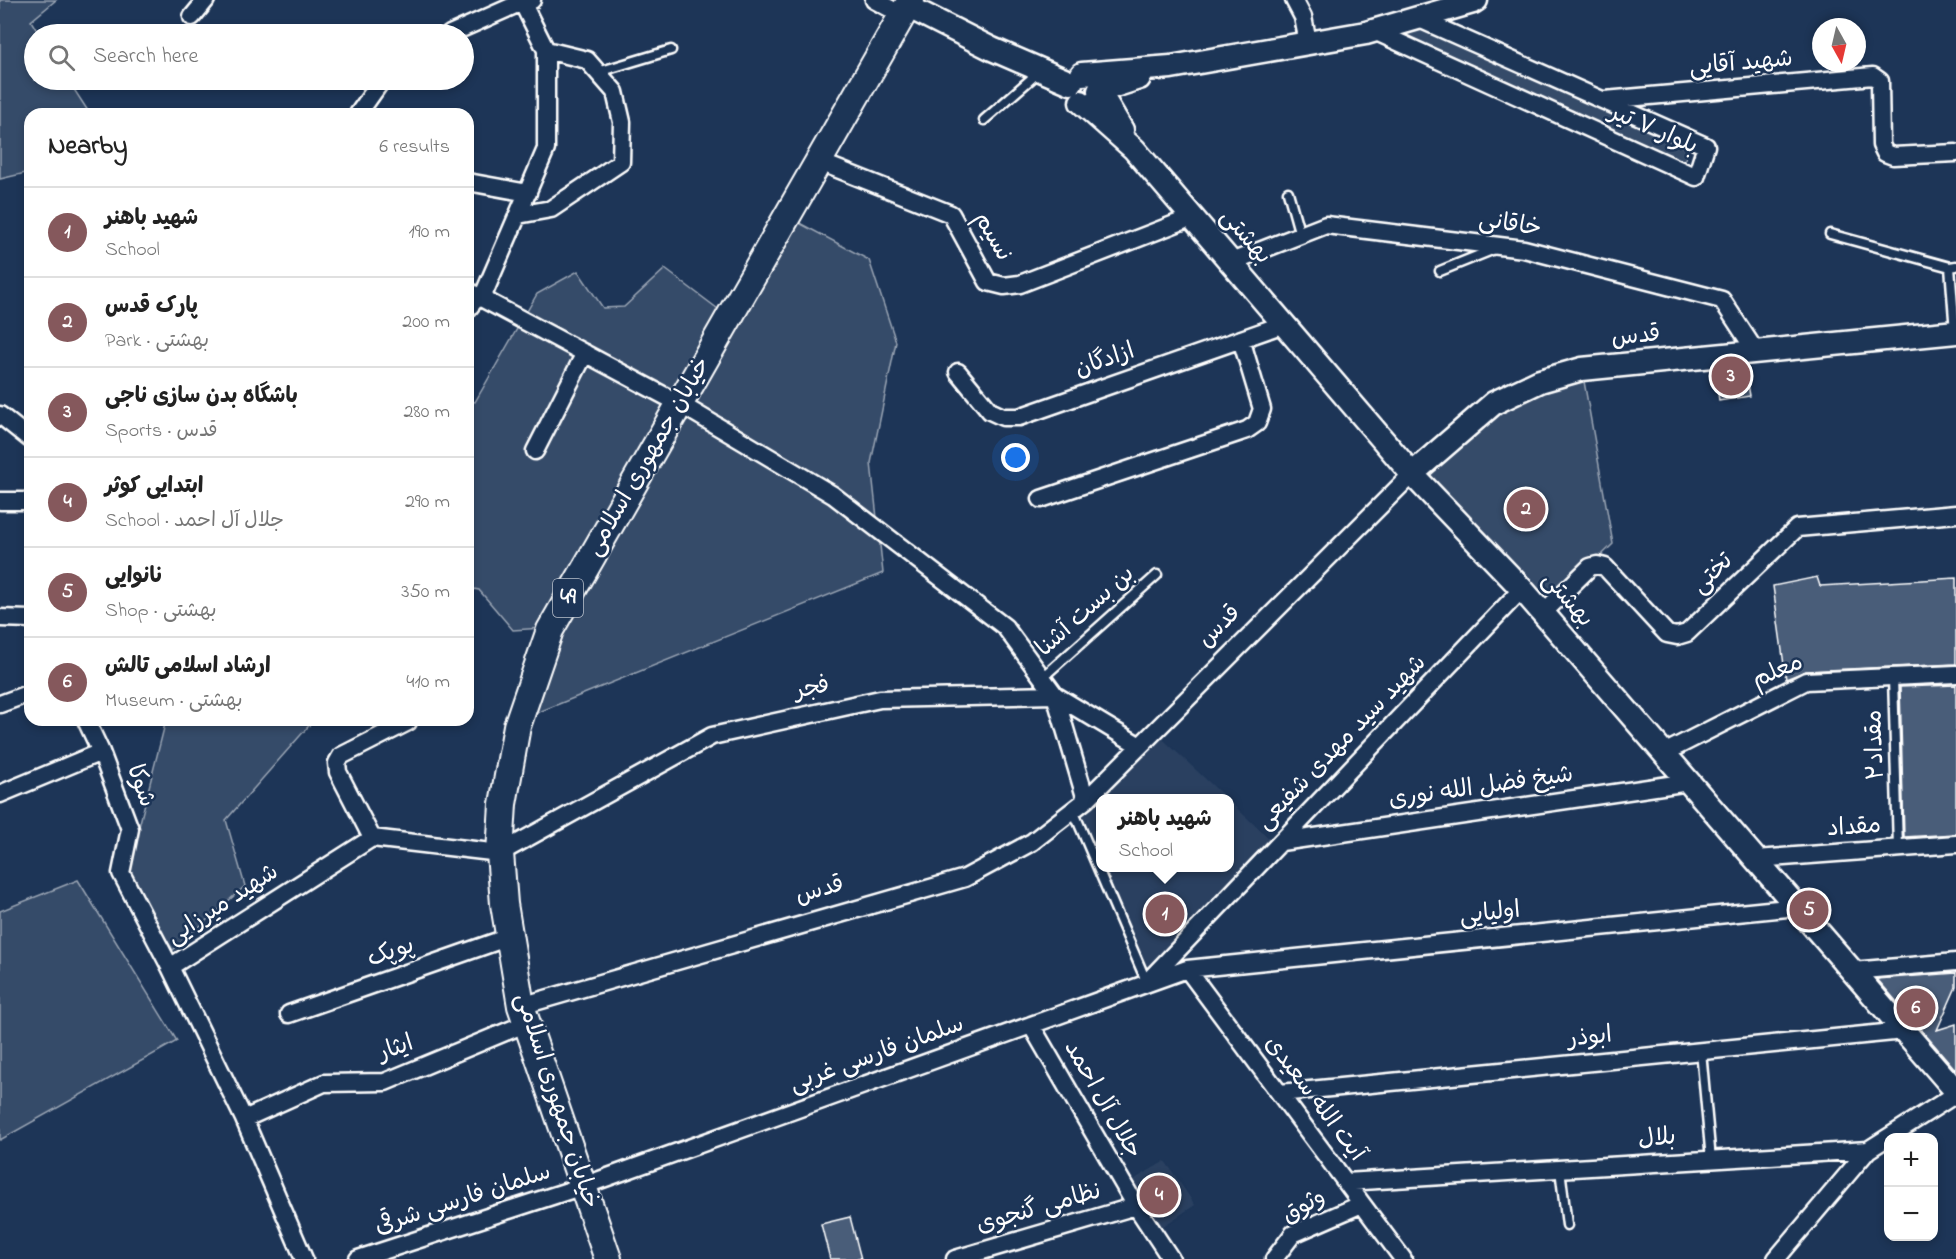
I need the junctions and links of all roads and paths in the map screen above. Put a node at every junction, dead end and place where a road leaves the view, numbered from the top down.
1 (207, 0) edge
2 (874, 0) edge
3 (1293, 0) edge
4 (1476, 0) edge
5 (525, 1) edge
6 (907, 7) edge
7 (192, 17) dead end
8 (1417, 18) junction
9 (473, 24) edge
10 (1374, 31) junction
11 (1308, 43) junction
12 (546, 50) junction
13 (671, 50) dead end
14 (1041, 70) junction
15 (598, 72) junction
16 (1083, 88) junction
17 (375, 90) edge
18 (1604, 100) junction
19 (362, 108) edge
20 (984, 120) dead end
21 (1956, 153) edge
22 (820, 162) junction
23 (474, 183) edge
24 (1288, 192) dead end
25 (528, 193) junction
26 (518, 215) junction
27 (1192, 217) junction
28 (1830, 234) dead end
29 (1300, 235) junction
30 (1503, 246) junction
31 (1230, 262) junction
32 (1953, 266) edge
33 (1440, 271) dead end
34 (475, 295) edge
35 (1284, 324) junction
36 (1955, 332) edge
37 (1241, 339) junction
38 (1756, 352) junction
39 (585, 353) junction
40 (958, 372) dead end
41 (680, 404) junction
42 (0, 415) edge
43 (24, 434) edge
44 (535, 451) dead end
45 (1412, 474) junction
46 (1041, 499) dead end
47 (0, 501) edge
48 (24, 501) edge
49 (1956, 514) edge
50 (1157, 575) dead end
51 (1522, 589) junction
52 (1543, 612) junction
53 (0, 618) edge
54 (24, 619) edge
55 (1956, 674) edge
56 (1893, 677) junction
57 (1042, 678) junction
58 (24, 695) edge
59 (1055, 695) junction
60 (0, 704) edge
61 (89, 726) edge
62 (400, 726) edge
63 (1140, 746) junction
64 (101, 752) junction
65 (1664, 753) junction
66 (1689, 782) junction
67 (0, 794) edge
68 (1079, 805) junction
69 (372, 838) junction
70 (1281, 842) junction
71 (1956, 844) edge
72 (1898, 848) junction
73 (1096, 850) edge
74 (500, 852) junction
75 (1756, 859) junction
76 (1105, 872) edge
77 (1797, 907) junction
78 (509, 937) junction
79 (1956, 962) edge
80 (170, 967) junction
81 (1187, 969) junction
82 (1852, 971) junction
83 (1147, 983) junction
84 (290, 1014) dead end
85 (524, 1014) junction
86 (1031, 1025) junction
87 (1904, 1031) junction
88 (1701, 1051) junction
89 (1280, 1093) junction
90 (1956, 1093) edge
91 (244, 1119) junction
92 (1868, 1150) junction
93 (1710, 1160) junction
94 (1560, 1169) junction
95 (1346, 1182) junction
96 (583, 1186) junction
97 (1362, 1204) junction
98 (1136, 1206) junction
99 (1567, 1225) dead end
100 (304, 1259) edge
101 (358, 1259) edge
102 (608, 1259) edge
103 (955, 1259) edge
104 (1172, 1259) edge
105 (1274, 1259) edge
106 (1403, 1259) edge
107 (1776, 1259) edge

1 - 7 street
2 - 6 street
3 - 11 street
4 - 8 street
5 - 9 street
5 - 12 street
6 - 14 street
6 - 22 main road, خیابان جمهوری اسلامی / 49
8 - 10 street
8 - 18 street, بلوار ۷ تیر
10 - 11 street
10 - 18 street, بلوار ۷ تیر
11 - 16 street
12 - 15 street
12 - 25 street
13 - 15 lane
14 - 16 street
14 - 20 lane
15 - 26 street
16 - 27 street, بهشتی
17 - 19 street
18 - 21 street, شهید آقایی
22 - 27 street, نسیم
22 - 41 main road, خیابان جمهوری اسلامی / 49
23 - 25 street
24 - 29 lane
25 - 26 street
26 - 34 street
27 - 31 street, بهشتی
28 - 32 lane
29 - 30 street, خاقانی
29 - 31 street, خاقانی
30 - 33 lane
30 - 38 street, خاقانی
31 - 35 street, بهشتی
32 - 36 lane
34 - 39 street
35 - 37 street, ازادگان
35 - 45 street, بهشتی
36 - 38 street, قدس
37 - 40 street, ازادگان
37 - 46 street
38 - 45 street, قدس
39 - 41 street
39 - 44 street
41 - 57 street
41 - 74 main road, خیابان جمهوری اسلامی / 49
42 - 43 street
45 - 51 street, بهشتی
45 - 63 street, قدس
47 - 48 street
49 - 52 street, تختی
50 - 57 lane, بن بست آشنا
51 - 52 street, بهشتی
51 - 70 street, شهید سید مهدی شفیعی
52 - 65 street, بهشتی
53 - 54 street
55 - 56 street, معلم
56 - 65 street, معلم
56 - 72 lane, مقداد۲
57 - 59 street
58 - 60 street
59 - 63 street
59 - 68 street
59 - 74 street, فجر
61 - 64 street, شوکا
62 - 69 street
63 - 68 street, قدس
64 - 67 street
64 - 80 street, شوکا
65 - 66 street, بهشتی
66 - 70 street, شیخ فضل الله نوری
66 - 75 street, بهشتی
68 - 73 lane
68 - 85 street, قدس
69 - 74 street
69 - 80 street, شهید میرزایی
70 - 83 street, شهید سید مهدی شفیعی
71 - 72 street, مقداد
72 - 75 street, مقداد
74 - 78 main road, خیابان جمهوری اسلامی / 49
75 - 77 street, بهشتی
76 - 83 lane
77 - 81 street, اولیایی
77 - 82 street, بهشتی
78 - 84 street, پوپک
78 - 85 main road, خیابان جمهوری اسلامی / 49
79 - 82 street
80 - 91 street, شهید میرزایی
81 - 83 street, سلمان فارسی غربی
81 - 89 street, آیت الله سعیدی
82 - 87 street, بهشتی
83 - 86 street, سلمان فارسی غربی
85 - 91 street, ایثار
85 - 96 main road, خیابان جمهوری اسلامی / 49
86 - 96 street, سلمان فارسی غربی
86 - 98 street, جلال آل احمد
87 - 88 street, ابوذر
87 - 90 street, بهشتی
88 - 89 street, ابوذر
88 - 93 lane
89 - 95 street, آیت الله سعیدی
90 - 92 street, بلال
91 - 100 street, شهید میرزایی
92 - 93 street, بلال
92 - 107 street
93 - 94 street, بلال
94 - 95 street, بلال
94 - 99 lane
95 - 97 street, آیت الله سعیدی
96 - 101 street, سلمان فارسی شرقی
96 - 102 main road, خیابان جمهوری اسلامی / 49
97 - 105 street, وثوق
97 - 106 street, آیت الله سعیدی
98 - 103 street, نظامی گنجوی
98 - 104 street, جلال آل احمد

